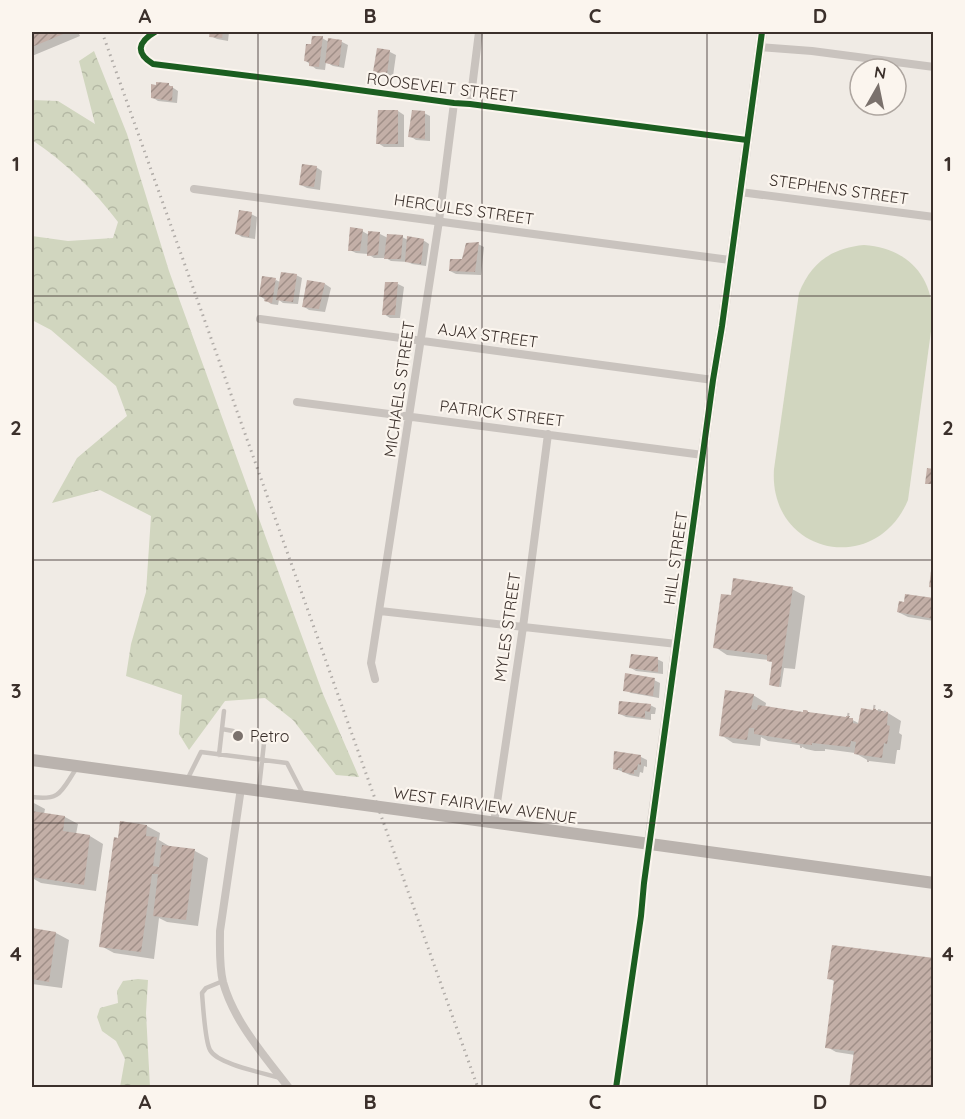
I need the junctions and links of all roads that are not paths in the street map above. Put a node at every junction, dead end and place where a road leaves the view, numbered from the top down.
1 (155, 32) edge
2 (479, 32) edge
3 (762, 32) edge
4 (760, 47) junction
5 (933, 67) edge
6 (454, 103) junction
7 (470, 104) junction
8 (747, 140) junction
9 (194, 189) dead end
10 (740, 192) junction
11 (933, 217) edge
12 (439, 221) junction
13 (730, 260) junction
14 (260, 318) dead end
15 (421, 341) junction
16 (712, 380) junction
17 (297, 402) dead end
18 (410, 417) junction
19 (548, 435) junction
20 (703, 455) junction
21 (380, 611) junction
22 (523, 627) junction
23 (677, 644) junction
24 (375, 679) dead end
25 (224, 711) dead end
26 (222, 729) junction
27 (233, 730) dead end
28 (258, 734) dead end
29 (219, 755) junction
30 (32, 760) edge
31 (262, 760) junction
32 (77, 766) junction
33 (187, 781) junction
34 (241, 788) junction
35 (258, 791) junction
36 (32, 797) edge
37 (305, 797) junction
38 (494, 823) junction
39 (649, 844) junction
40 (933, 882) edge
41 (223, 981) junction
42 (283, 1079) junction
43 (289, 1088) edge
44 (616, 1088) edge

1 - 6 street, ROOSEVELT STREET
2 - 7 street
3 - 4 street, HILL STREET
4 - 5 street
4 - 8 street, HILL STREET
6 - 7 street, ROOSEVELT STREET
6 - 12 street, MICHAELS STREET
7 - 8 street, ROOSEVELT STREET
8 - 10 street, HILL STREET
9 - 12 street, HERCULES STREET
10 - 11 street, STEPHENS STREET
10 - 13 street, HILL STREET
12 - 13 street, HERCULES STREET
12 - 15 street, MICHAELS STREET
13 - 16 street, HILL STREET
14 - 15 street, AJAX STREET
15 - 16 street, AJAX STREET
15 - 18 street, MICHAELS STREET
16 - 20 street, HILL STREET
17 - 18 street, PATRICK STREET
18 - 19 street, PATRICK STREET
18 - 21 street, MICHAELS STREET
19 - 20 street, PATRICK STREET
19 - 22 street, MYLES STREET
20 - 23 street, HILL STREET
21 - 22 street
21 - 24 street, MICHAELS STREET
22 - 23 street
22 - 38 street, MYLES STREET
23 - 39 street, HILL STREET
25 - 26 lane
26 - 27 lane
26 - 29 lane
28 - 31 lane
29 - 31 lane
29 - 33 lane
30 - 32 main road, WEST FAIRVIEW AVENUE
31 - 35 lane
31 - 37 lane
32 - 33 main road, WEST FAIRVIEW AVENUE
32 - 36 lane
33 - 34 main road, WEST FAIRVIEW AVENUE
34 - 35 main road, WEST FAIRVIEW AVENUE
34 - 41 street
35 - 37 main road, WEST FAIRVIEW AVENUE
37 - 38 main road, WEST FAIRVIEW AVENUE, bridge
38 - 39 main road, WEST FAIRVIEW AVENUE
39 - 40 main road, WEST FAIRVIEW AVENUE
39 - 44 street, HILL STREET
41 - 42 street
41 - 42 lane
42 - 43 street

